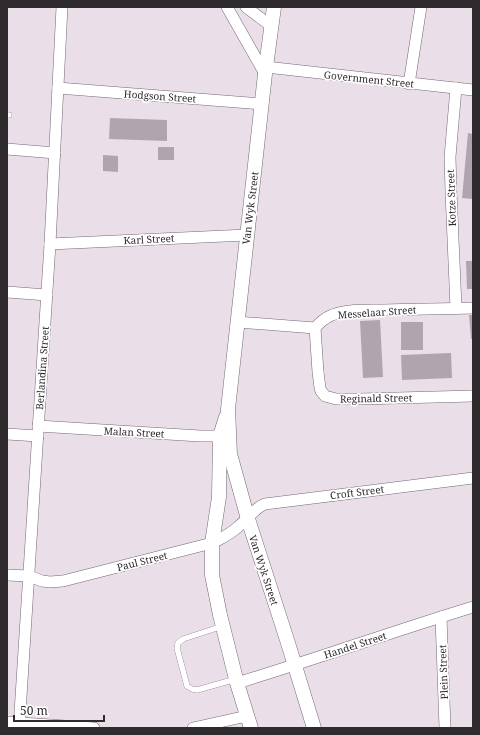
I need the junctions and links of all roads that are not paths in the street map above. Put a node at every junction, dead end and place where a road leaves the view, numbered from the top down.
1 (62, 7) edge
2 (227, 7) edge
3 (246, 7) edge
4 (274, 7) edge
5 (421, 7) edge
6 (271, 26) junction
7 (265, 71) junction
8 (409, 84) junction
9 (58, 88) junction
10 (456, 88) junction
11 (473, 90) edge
12 (262, 104) junction
13 (7, 149) edge
14 (55, 153) junction
15 (247, 235) junction
16 (50, 244) junction
17 (7, 292) edge
18 (47, 295) junction
19 (456, 308) junction
20 (473, 308) edge
21 (237, 322) junction
22 (315, 328) junction
23 (473, 396) edge
24 (38, 431) junction
25 (7, 434) edge
26 (225, 436) junction
27 (473, 478) edge
28 (248, 518) junction
29 (212, 543) junction
30 (7, 575) edge
31 (29, 576) junction
32 (473, 607) edge
33 (441, 617) junction
34 (223, 626) junction
35 (295, 665) junction
36 (237, 681) junction
37 (7, 722) edge
38 (249, 722) edge
39 (19, 726) edge
40 (94, 728) edge
41 (193, 728) edge
42 (314, 728) edge
43 (445, 728) edge

1 - 9 street, Berlandina Street
2 - 7 street
3 - 6 street
4 - 6 street, Van Wyk Street
5 - 8 street
6 - 7 street, Van Wyk Street
7 - 8 street, Government Street
7 - 12 street, Van Wyk Street
8 - 10 street, Government Street
9 - 12 street, Hodgson Street
9 - 14 street, Berlandina Street
10 - 11 street, Government Street
10 - 19 street, Kotze Street
12 - 15 street, Van Wyk Street
13 - 14 street
14 - 16 street, Berlandina Street
15 - 16 street, Karl Street
15 - 21 street, Van Wyk Street
16 - 18 street, Berlandina Street
17 - 18 street
18 - 24 street, Berlandina Street
19 - 20 street, Messelaar Street
19 - 22 street, Messelaar Street
21 - 22 street
21 - 26 street, Van Wyk Street
22 - 23 street, Reginald Street
24 - 25 street, Malan Street
24 - 26 street, Malan Street
24 - 31 street, Berlandina Street
26 - 28 street, Van Wyk Street
26 - 29 street, Van Wyk Street
27 - 28 street, Croft Street
28 - 29 street, Paul Street
28 - 35 street, Van Wyk Street
29 - 31 street, Paul Street
29 - 34 street, Van Wyk Street
30 - 31 street, Paul Street
31 - 39 street, Berlandina Street
32 - 33 street, Handel Street
33 - 35 street, Handel Street
33 - 43 street, Plein Street
34 - 36 street, Van Wyk Street
34 - 36 lane
35 - 36 street, Handel Street
35 - 42 street, Van Wyk Street
36 - 38 street, Van Wyk Street
37 - 39 street
38 - 41 street
39 - 40 street

